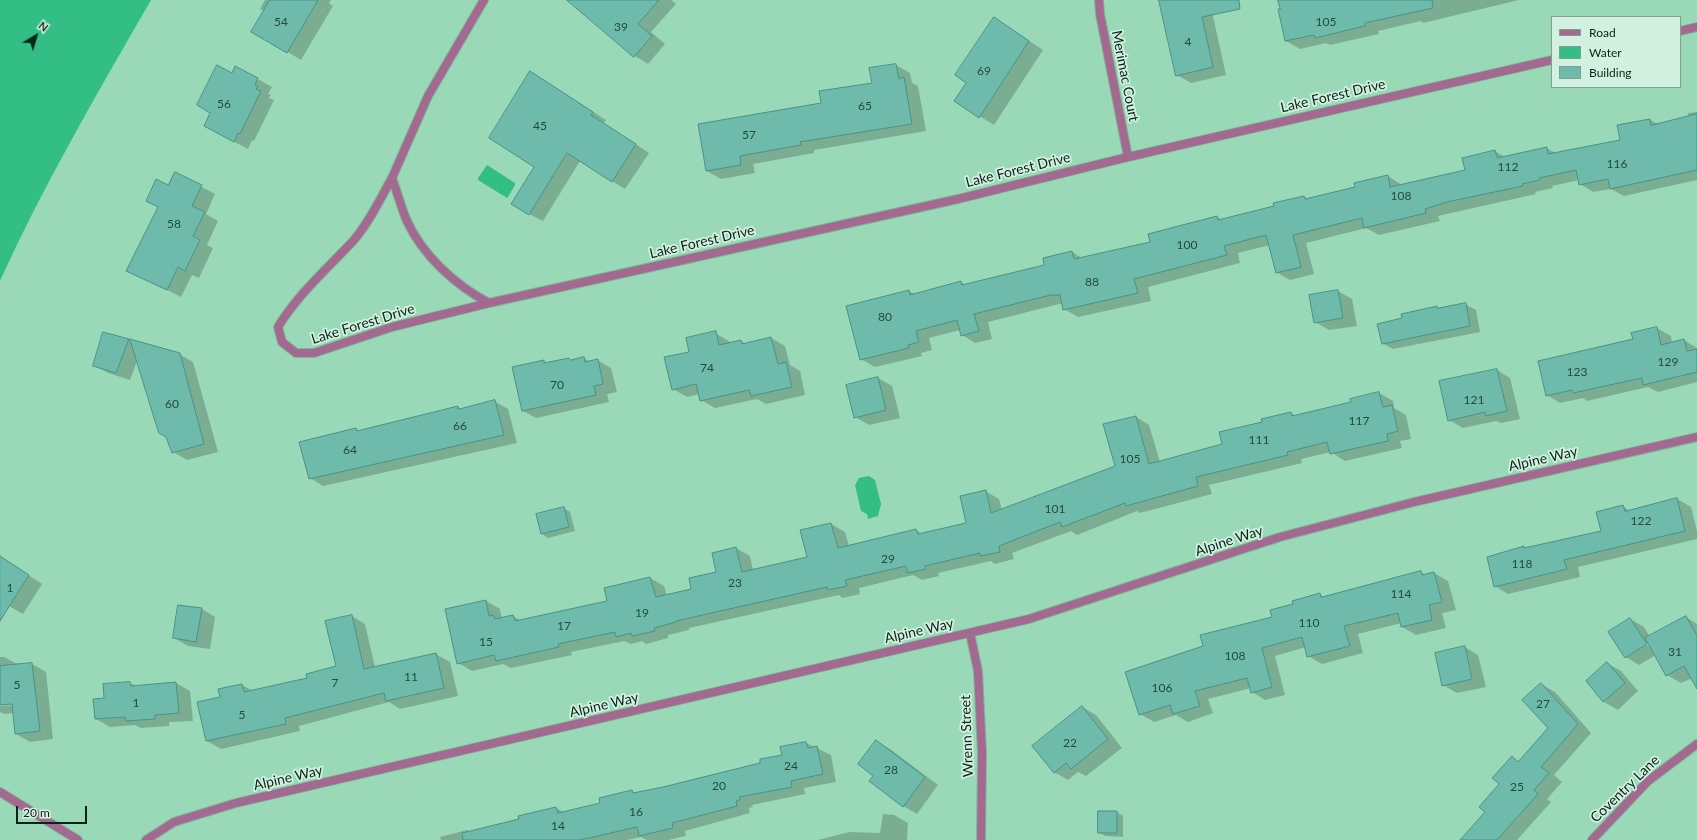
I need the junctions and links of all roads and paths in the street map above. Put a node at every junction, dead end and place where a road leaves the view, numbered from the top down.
1 (484, 0) edge
2 (1099, 0) edge
3 (1697, 27) edge
4 (1681, 31) edge
5 (1551, 60) edge
6 (1128, 156) junction
7 (392, 178) junction
8 (489, 303) junction
9 (1697, 437) edge
10 (970, 633) junction
11 (1697, 744) edge
12 (0, 792) edge
13 (78, 840) edge
14 (146, 840) edge
15 (981, 840) edge
16 (1592, 840) edge

1 - 7 street, Lake Forest Drive
2 - 6 street, Merimac Court
3 - 4 street
5 - 6 street, Lake Forest Drive
6 - 8 street, Lake Forest Drive
7 - 8 street
7 - 8 street, Lake Forest Drive
9 - 10 street, Alpine Way
10 - 14 street, Alpine Way
10 - 15 street, Wrenn Street
11 - 16 street, Coventry Lane
12 - 13 street

